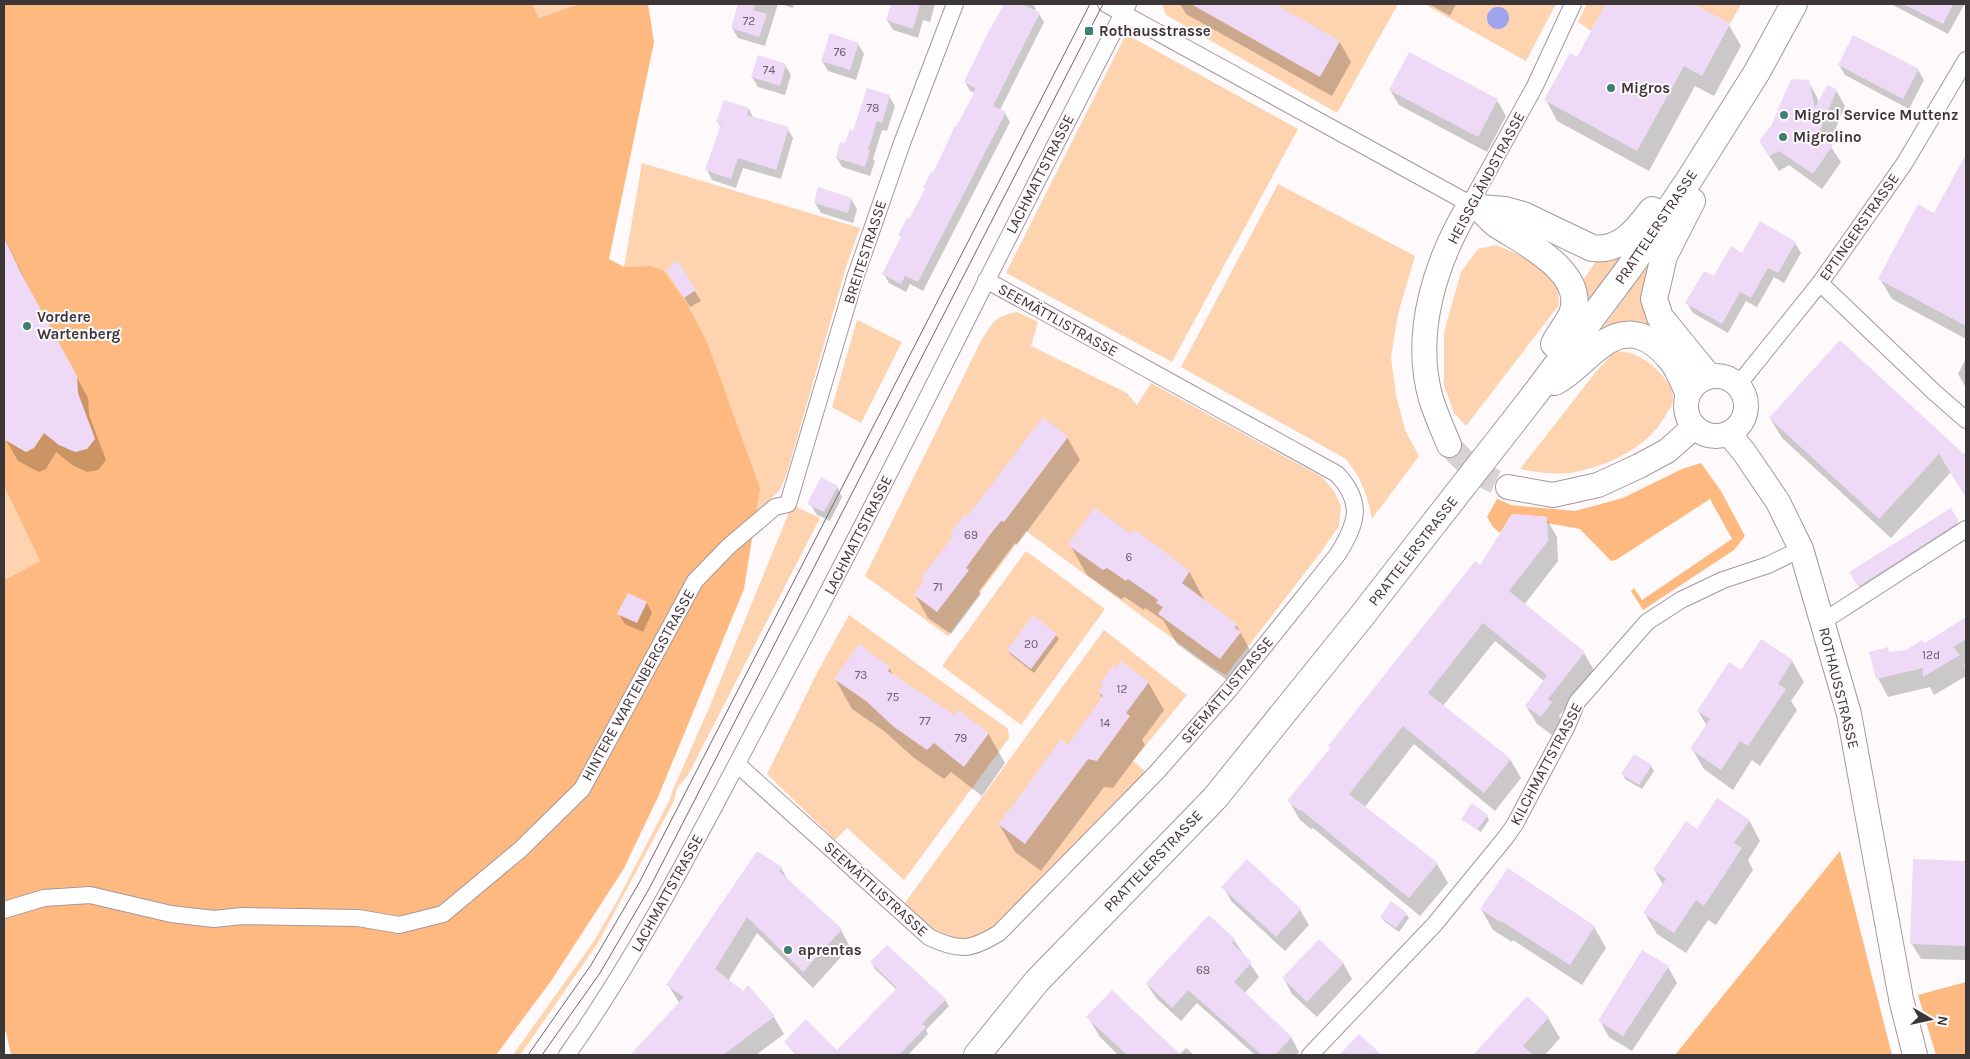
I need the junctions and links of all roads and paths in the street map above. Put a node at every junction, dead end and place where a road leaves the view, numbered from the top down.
1 (955, 4) edge
2 (1106, 4) edge
3 (1573, 4) edge
4 (1794, 4) edge
5 (1125, 8) edge
6 (1966, 60) edge
7 (1758, 72) junction
8 (1475, 206) junction
9 (986, 280) junction
10 (1820, 283) junction
11 (1708, 376) junction
12 (1738, 385) junction
13 (1688, 392) junction
14 (1535, 394) junction
15 (1966, 420) edge
16 (1694, 427) junction
17 (1729, 434) junction
18 (1449, 445) tunnel mouth
19 (1508, 487) tunnel mouth
20 (788, 504) joint
21 (1966, 529) edge
22 (1801, 550) junction
23 (1822, 622) junction
24 (737, 764) junction
25 (4, 910) edge
26 (566, 1055) edge
27 (977, 1055) edge
28 (1310, 1055) edge
29 (1915, 1055) edge

1 - 20 street, BREITESTRASSE
2 - 5 street
3 - 8 street, HEISSGLÄNDSTRASSE
4 - 7 main road, PRATTELERSTRASSE
5 - 8 street
5 - 9 street, LACHMATTSTRASSE
6 - 10 street, EPTINGERSTRASSE
7 - 8 main road
7 - 11 main road
7 - 14 main road, PRATTELERSTRASSE
8 - 14 main road
8 - 18 street, HEISSGLÄNDSTRASSE
9 - 24 street, LACHMATTSTRASSE
9 - 24 street, SEEMÄTTLISTRASSE
10 - 12 street, EPTINGERSTRASSE
10 - 15 street
11 - 12 street
11 - 13 street
12 - 17 street
13 - 14 main road
13 - 16 street
14 - 27 main road, PRATTELERSTRASSE, bridge
16 - 17 street
16 - 19 street
17 - 22 street, ROTHAUSSTRASSE
20 - 25 street, HINTERE WARTENBERGSTRASSE
21 - 23 street
22 - 23 street, ROTHAUSSTRASSE
22 - 28 street, KILCHMATTSTRASSE
23 - 29 street, ROTHAUSSTRASSE
24 - 26 street, LACHMATTSTRASSE

